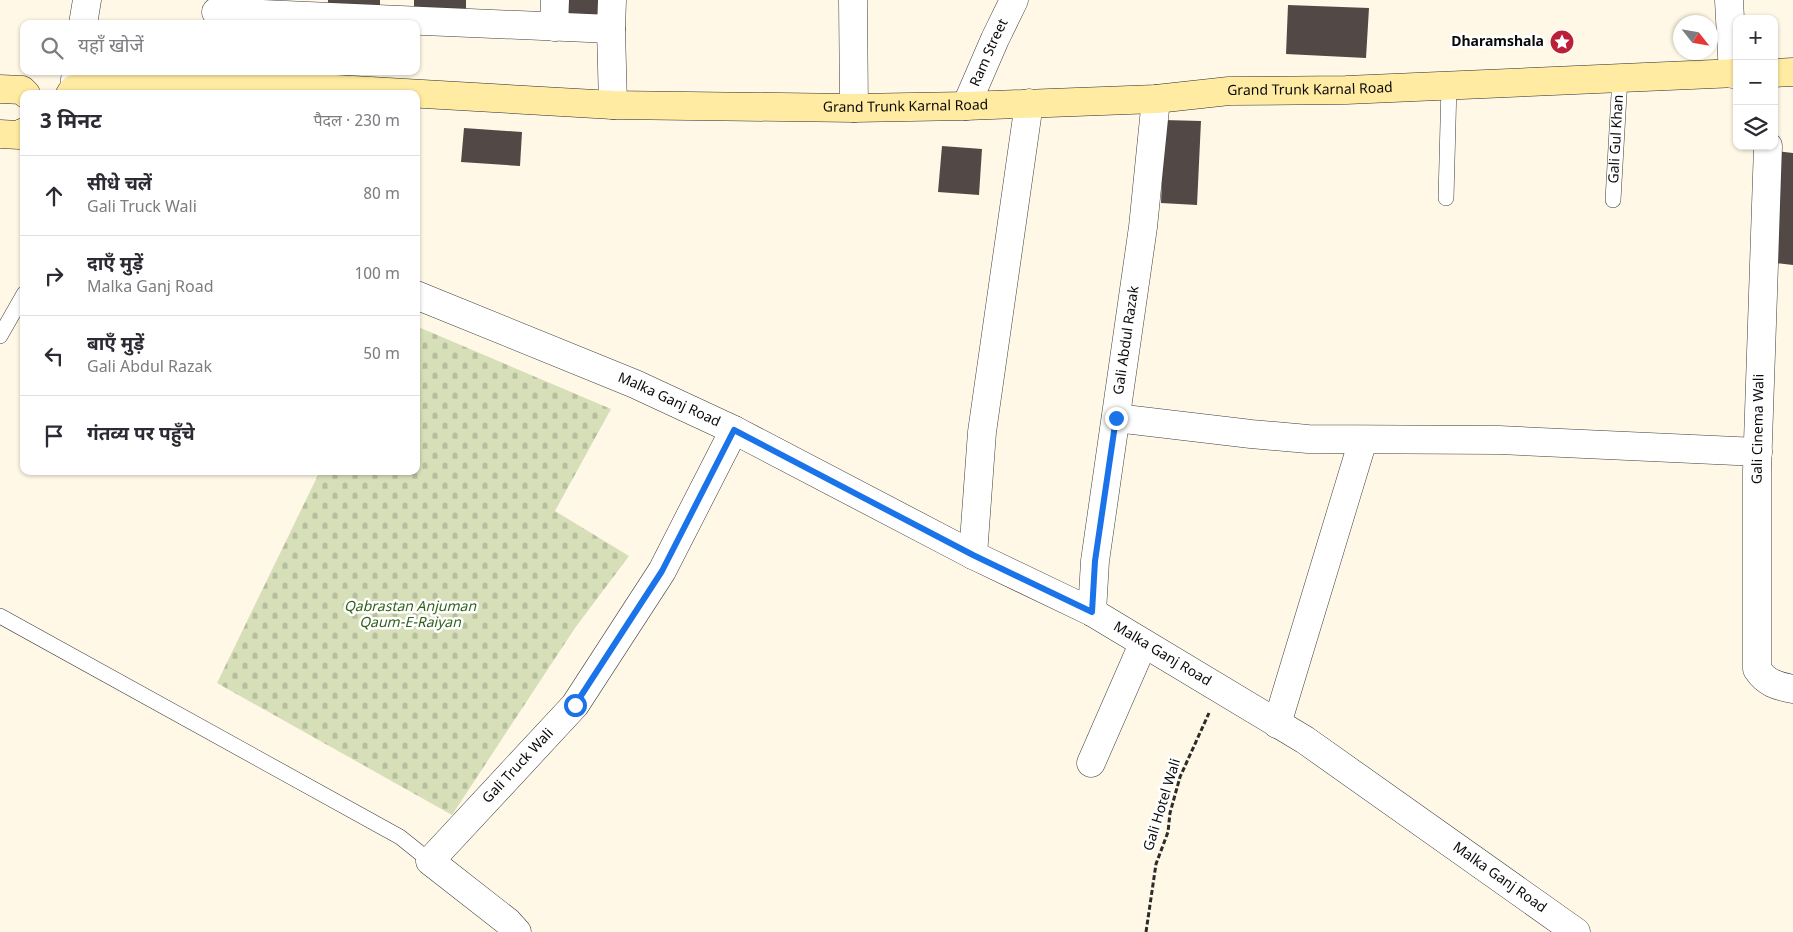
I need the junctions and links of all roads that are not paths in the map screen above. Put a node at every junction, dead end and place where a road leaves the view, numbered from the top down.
1 (87, 0) edge
2 (555, 0) edge
3 (612, 0) edge
4 (852, 0) edge
5 (1014, 0) edge
6 (1729, 0) edge
7 (314, 8) edge
8 (398, 10) edge
9 (216, 12) dead end
10 (477, 12) edge
11 (84, 20) edge
12 (554, 27) junction
13 (611, 30) junction
14 (1734, 60) edge
15 (1778, 72) edge
16 (1793, 72) edge
17 (1733, 73) edge
18 (1620, 77) junction
19 (73, 85) edge
20 (1449, 85) junction
21 (0, 89) edge
22 (22, 90) edge
23 (353, 90) edge
24 (420, 94) edge
25 (1156, 99) junction
26 (1029, 103) junction
27 (613, 105) junction
28 (966, 106) junction
29 (854, 108) junction
30 (0, 134) edge
31 (20, 135) edge
32 (1768, 150) edge
33 (1446, 198) dead end
34 (1613, 200) dead end
35 (420, 297) edge
36 (20, 301) edge
37 (0, 336) edge
38 (1116, 418) junction
39 (734, 430) junction
40 (1363, 440) junction
41 (1758, 452) junction
42 (973, 555) junction
43 (1092, 612) junction
44 (0, 616) edge
45 (1143, 644) junction
46 (1793, 689) edge
47 (1277, 724) junction
48 (1091, 763) dead end
49 (430, 861) junction
50 (517, 932) edge
51 (1576, 932) edge

1 - 11 street
2 - 12 street
3 - 13 street
4 - 29 street
5 - 28 street, Ram Street
6 - 14 street
7 - 8 street
7 - 9 street
8 - 10 street
10 - 12 street
12 - 13 street
13 - 27 street
15 - 16 main road
17 - 18 main road, Grand Trunk Karnal Road
18 - 20 main road, Grand Trunk Karnal Road
18 - 34 lane, Gali Gul Khan
19 - 23 main road, Grand Trunk Karnal Road
20 - 25 main road, Grand Trunk Karnal Road
20 - 33 lane
21 - 22 main road
24 - 27 main road, Grand Trunk Karnal Road
25 - 26 main road, Grand Trunk Karnal Road
25 - 38 street, Gali Abdul Razak
26 - 28 main road, Grand Trunk Karnal Road
26 - 42 street
27 - 29 main road, Grand Trunk Karnal Road
28 - 29 main road, Grand Trunk Karnal Road
30 - 31 main road
32 - 41 street, Gali Cinema Wali
35 - 39 street, Malka Ganj Road
36 - 37 lane
38 - 40 street
38 - 43 street, Gali Abdul Razak
39 - 42 street, Malka Ganj Road
39 - 49 street, Gali Truck Wali
40 - 41 street
40 - 47 street
41 - 46 street, Gali Cinema Wali
42 - 43 street, Malka Ganj Road
43 - 45 street, Malka Ganj Road
44 - 49 lane
45 - 47 street, Malka Ganj Road
45 - 48 street
47 - 51 street, Malka Ganj Road
49 - 50 street

